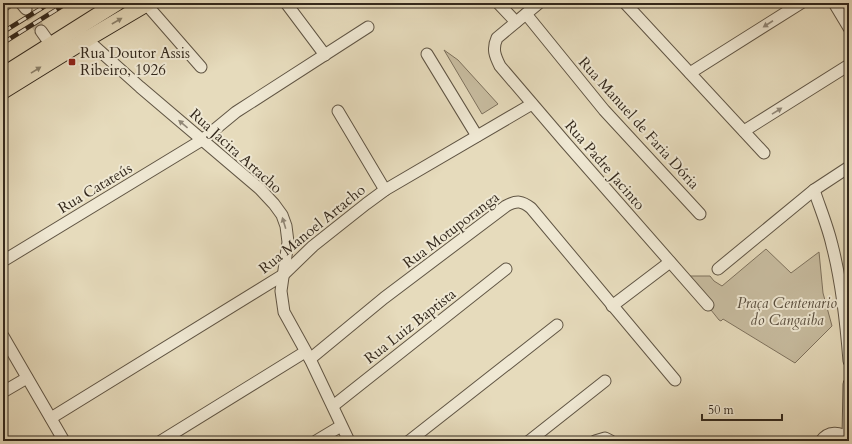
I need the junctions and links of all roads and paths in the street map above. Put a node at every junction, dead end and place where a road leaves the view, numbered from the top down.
1 (7, 3) edge
2 (117, 3) edge
3 (286, 3) edge
4 (498, 3) edge
5 (539, 3) edge
6 (625, 3) edge
7 (801, 3) edge
8 (834, 3) edge
9 (147, 4) edge
10 (3, 6) edge
11 (526, 14) junction
12 (516, 22) junction
13 (368, 27) dead end
14 (849, 28) edge
15 (76, 29) junction
16 (41, 31) tunnel mouth
17 (87, 39) junction
18 (51, 45) junction
19 (427, 54) dead end
20 (325, 55) junction
21 (201, 66) dead end
22 (849, 66) edge
23 (690, 73) junction
24 (3, 75) edge
25 (3, 91) edge
26 (532, 104) junction
27 (338, 111) dead end
28 (744, 131) junction
29 (477, 136) junction
30 (202, 140) junction
31 (764, 153) dead end
32 (849, 167) edge
33 (385, 190) junction
34 (814, 190) junction
35 (700, 214) dead end
36 (3, 261) edge
37 (670, 262) junction
38 (506, 269) dead end
39 (718, 269) dead end
40 (283, 275) junction
41 (708, 305) dead end
42 (612, 306) junction
43 (556, 325) dead end
44 (3, 336) edge
45 (308, 356) junction
46 (849, 361) edge
47 (27, 378) junction
48 (675, 380) dead end
49 (605, 381) dead end
50 (849, 384) edge
51 (3, 392) edge
52 (333, 406) junction
53 (51, 418) junction
54 (341, 426) junction
55 (849, 438) edge
56 (64, 441) edge
57 (162, 441) edge
58 (316, 441) edge
59 (349, 441) edge
60 (409, 441) edge
61 (529, 441) edge
62 (595, 441) edge
63 (610, 441) edge
64 (821, 441) edge

1 - 10 street
2 - 15 main road
3 - 20 street
4 - 12 street
5 - 11 street
6 - 23 street
7 -> 23 street
8 - 14 street
17 -> 9 main road
9 - 21 street
11 - 12 street
11 - 35 street, Rua Manuel de Faria Dória
12 - 26 street, Rua Padre Jacinto
13 - 20 street, Rua Catateús
15 - 17 street, Rua Jacira Artacho
15 - 18 main road
16 - 18 street
25 -> 17 main road
30 -> 17 street, Rua Jacira Artacho
18 - 24 main road
19 - 29 street
20 - 30 street, Rua Catateús
28 -> 22 street
23 - 28 street
26 - 29 street, Rua Manoel Artacho
26 - 37 street, Rua Padre Jacinto
27 - 33 street
28 - 31 street
29 - 33 street, Rua Manoel Artacho
30 - 36 street, Rua Catateús
40 -> 30 street, Rua Jacira Artacho
32 - 34 street
33 - 40 street, Rua Manoel Artacho
34 - 39 street
34 - 46 street
37 - 41 street, Rua Padre Jacinto
37 - 42 street
38 - 52 street, Rua Luiz Baptista
40 - 45 street, Rua Jacira Artacho
40 - 53 street, Rua Manoel Artacho
42 - 45 street, Rua Motuporanga
42 - 48 street, Rua Motuporanga
43 - 60 street
44 - 47 street
45 - 52 street, Rua Jacira Artacho
45 - 57 street
47 - 51 street
47 - 53 street
49 - 61 street
50 - 55 street
52 - 54 street, Rua Jacira Artacho
53 - 56 street
54 - 58 street
54 - 59 street, Rua Jacira Artacho
55 - 64 street
62 - 63 street

